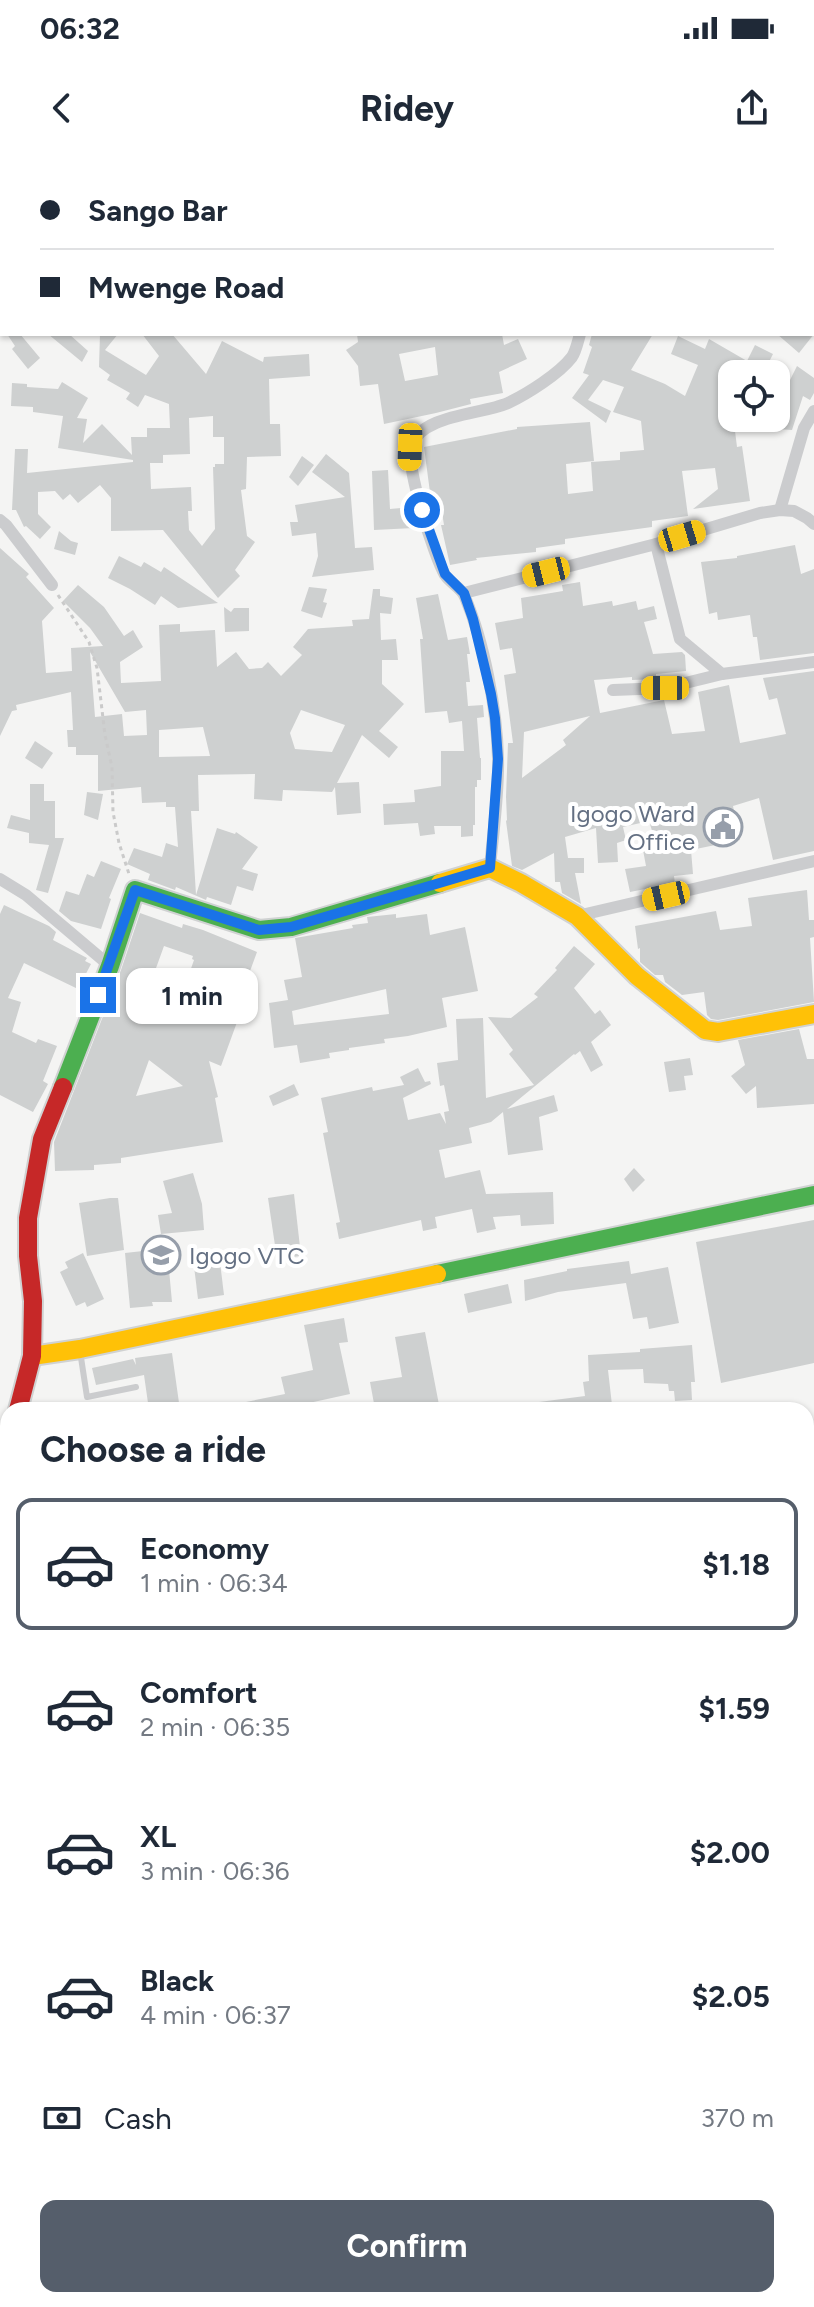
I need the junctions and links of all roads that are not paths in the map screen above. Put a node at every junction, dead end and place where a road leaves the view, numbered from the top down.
1 (579, 336) edge
2 (814, 411) edge
3 (780, 510) junction
4 (0, 520) edge
5 (814, 524) edge
6 (656, 544) junction
7 (52, 585) road end
8 (464, 593) junction
9 (814, 662) edge
10 (722, 674) junction
11 (613, 690) dead end
12 (814, 861) edge
13 (490, 868) junction
14 (0, 879) edge
15 (577, 916) junction
16 (110, 966) junction
17 (814, 1014) edge
18 (814, 1195) edge
19 (80, 1349) junction
20 (32, 1356) junction
21 (136, 1387) dead end
22 (20, 1402) edge

1 - 8 street
2 - 3 street
3 - 5 street
3 - 6 street
4 - 7 street
6 - 8 street
6 - 10 street
8 - 13 street
9 - 10 street
10 - 11 street
12 - 15 street
13 - 15 main road
13 - 16 main road
14 - 16 street
15 - 17 main road
16 - 20 main road
18 - 19 main road
19 - 20 main road
19 - 21 lane
20 - 22 main road

